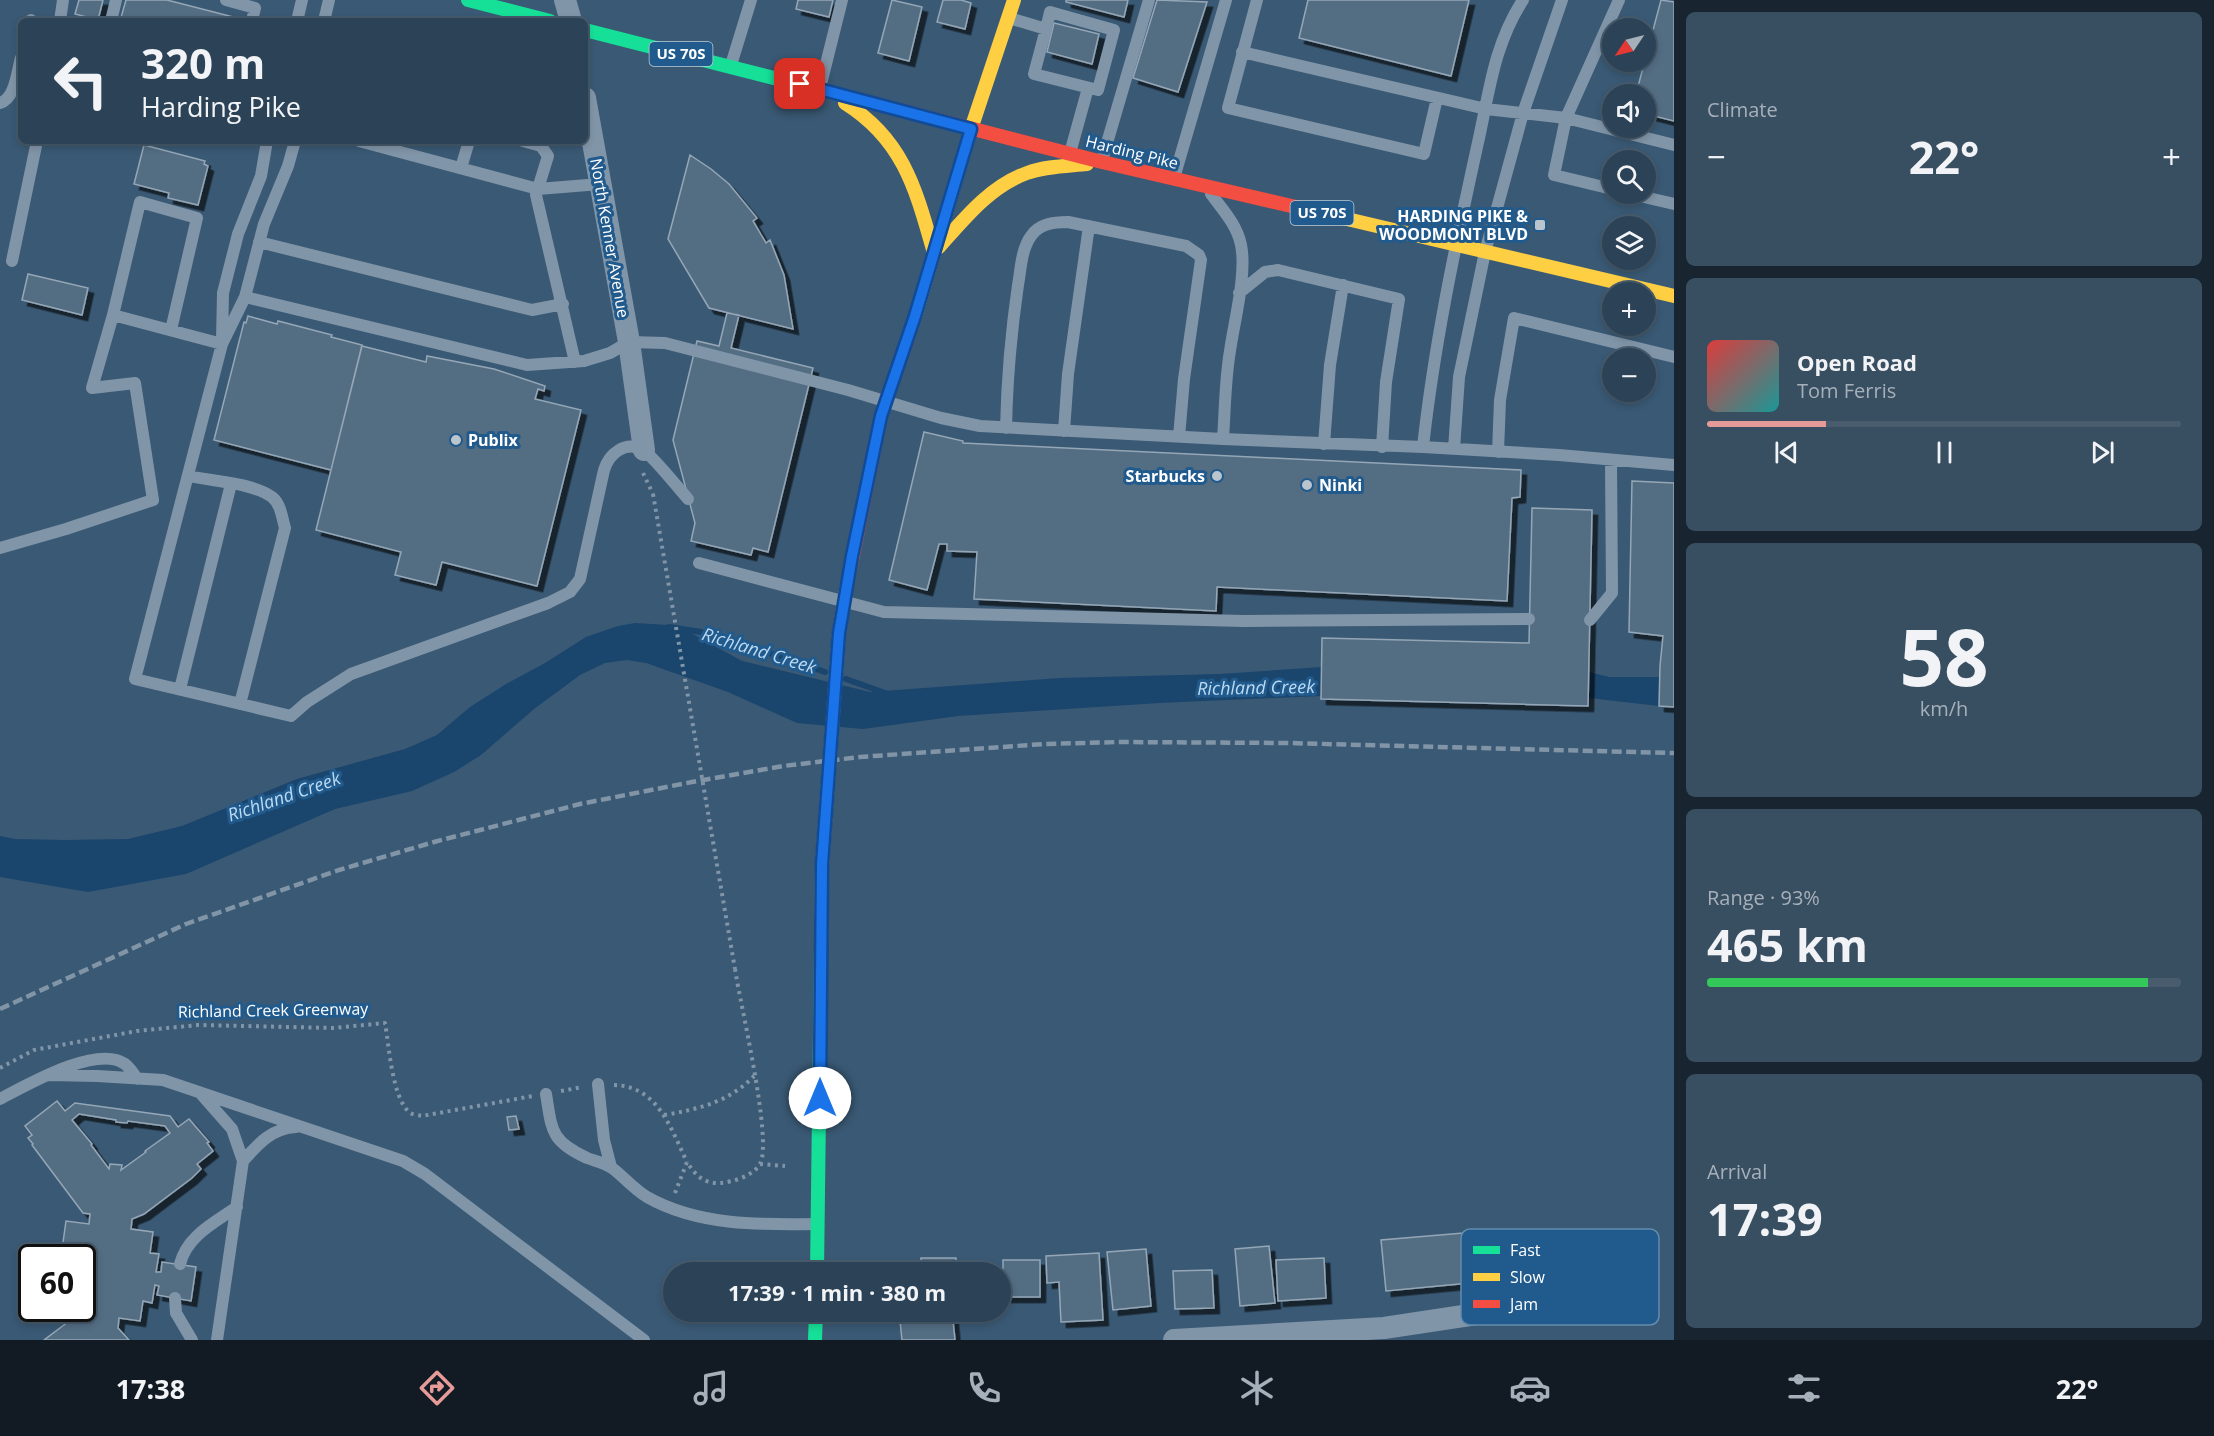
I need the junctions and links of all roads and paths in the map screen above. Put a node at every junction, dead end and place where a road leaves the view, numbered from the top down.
1 (63, 0) edge
2 (116, 0) edge
3 (226, 0) edge
4 (302, 0) edge
5 (329, 0) edge
6 (468, 0) edge
7 (565, 0) edge
8 (751, 0) edge
9 (842, 0) edge
10 (1014, 0) edge
11 (1149, 0) edge
12 (1226, 0) edge
13 (1257, 0) edge
14 (1523, 0) edge
15 (1562, 0) edge
16 (1619, 0) edge
17 (244, 2) edge
18 (1008, 17) junction
19 (60, 18) edge
20 (112, 18) edge
21 (253, 18) edge
22 (298, 18) edge
23 (325, 18) edge
24 (538, 18) edge
25 (570, 18) edge
26 (1046, 29) junction
27 (588, 31) edge
28 (1242, 52) junction
29 (731, 66) junction
30 (18, 68) edge
31 (1088, 88) junction
32 (820, 89) junction
33 (1437, 98) junction
34 (0, 103) edge
35 (1486, 109) junction
36 (1523, 113) junction
37 (1566, 118) junction
38 (971, 129) junction
39 (588, 142) edge
40 (36, 144) edge
41 (266, 144) edge
42 (295, 144) edge
43 (371, 144) edge
44 (468, 144) edge
45 (534, 144) edge
46 (1674, 145) edge
47 (1070, 153) junction
48 (1102, 162) junction
49 (461, 168) junction
50 (1174, 179) junction
51 (591, 185) junction
52 (1204, 186) junction
53 (1602, 187) edge
54 (538, 189) junction
55 (1656, 200) edge
56 (1674, 204) edge
57 (1089, 226) junction
58 (259, 242) junction
59 (1455, 244) junction
60 (933, 252) junction
61 (1485, 252) junction
62 (12, 261) dead end
63 (1343, 285) junction
64 (1239, 293) junction
65 (1674, 296) edge
66 (245, 297) junction
67 (563, 304) junction
68 (112, 315) junction
69 (171, 330) junction
70 (629, 342) junction
71 (222, 344) junction
72 (1674, 357) edge
73 (575, 362) junction
74 (1006, 428) junction
75 (1064, 431) junction
76 (1179, 437) junction
77 (1223, 439) junction
78 (1324, 444) junction
79 (1382, 447) junction
80 (1423, 447) junction
81 (1454, 449) junction
82 (644, 450) junction
83 (1498, 452) junction
84 (1611, 461) junction
85 (1674, 465) edge
86 (188, 476) junction
87 (231, 484) junction
88 (653, 494) dead end
89 (688, 499) dead end
90 (0, 548) edge
91 (699, 562) dead end
92 (1529, 619) dead end
93 (1590, 620) dead end
94 (180, 689) junction
95 (240, 704) junction
96 (0, 1068) edge
97 (48, 1075) junction
98 (754, 1076) junction
99 (137, 1079) junction
100 (598, 1084) junction
101 (546, 1094) junction
102 (202, 1095) junction
103 (0, 1099) edge
104 (664, 1115) junction
105 (298, 1127) junction
106 (243, 1161) junction
107 (687, 1162) junction
108 (760, 1164) junction
109 (786, 1166) dead end
110 (611, 1167) junction
111 (237, 1207) junction
112 (670, 1207) junction
113 (819, 1224) junction
114 (818, 1262) edge
115 (180, 1264) dead end
116 (175, 1298) dead end
117 (1461, 1318) edge
118 (816, 1322) edge
119 (1385, 1334) edge
120 (638, 1338) edge
121 (192, 1340) edge
122 (218, 1340) edge
123 (815, 1340) edge
124 (1174, 1340) edge

1 - 19 lane
2 - 20 lane
3 - 17 lane
4 - 22 lane
5 - 23 lane
6 - 24 main road
7 - 25 street
8 - 29 lane
9 - 32 lane
10 - 18 main road
11 - 48 lane
12 - 50 lane
13 - 28 lane
14 - 35 lane
15 - 36 lane
16 - 37 lane
17 - 21 lane
18 - 26 lane
18 - 38 main road
26 - 31 lane
26 - 31 lane
27 - 29 main road, Harding Pike / US 70S
28 - 33 lane
28 - 33 lane
29 - 32 main road, Harding Pike / US 70S
30 - 34 lane
31 - 47 lane
32 - 38 main road, Harding Pike / US 70S
32 - 60 main road
33 - 35 lane
35 - 36 lane
35 - 59 lane
36 - 37 lane
36 - 61 lane
37 - 46 lane
37 - 53 lane
38 - 47 main road, Harding Pike / US 70S
38 - 60 main road
39 - 51 street, North Kenner Avenue
40 - 62 lane
41 - 71 lane
42 - 58 lane
43 - 49 lane
44 - 49 lane
45 - 54 lane
47 - 48 main road, Harding Pike / US 70S
48 - 50 main road, Harding Pike / US 70S
48 - 60 main road
49 - 54 lane
50 - 52 main road, Harding Pike / US 70S
51 - 54 lane
51 - 70 street, North Kenner Avenue
52 - 59 main road, Harding Pike / US 70S
52 - 64 lane
54 - 67 lane
55 - 56 lane
57 - 74 lane
57 - 75 lane
57 - 76 lane
58 - 66 lane
58 - 67 lane
59 - 61 main road, Harding Pike / US 70S
59 - 80 lane
60 - 113 main road, bridge
61 - 65 main road, Harding Pike / US 70S
61 - 81 lane
63 - 64 lane
63 - 78 lane
63 - 79 lane
64 - 77 lane
66 - 71 lane
66 - 73 lane
67 - 73 lane
68 - 69 lane
68 - 69 lane
68 - 90 lane
69 - 71 lane
70 - 73 lane
70 - 74 lane
70 - 82 street, North Kenner Avenue
71 - 86 lane
72 - 83 lane
74 - 75 lane
75 - 76 lane
76 - 77 lane
77 - 78 lane
78 - 79 lane
79 - 80 lane
80 - 81 lane
81 - 83 lane
82 - 89 lane
82 - 95 lane
83 - 84 lane
84 - 85 lane
84 - 93 lane
86 - 87 lane
86 - 94 lane
87 - 94 lane
87 - 95 lane
88 - 98 path, bridge
91 - 92 lane
94 - 95 lane
96 - 101 path, Richland Creek Greenway
97 - 99 lane
97 - 99 lane
97 - 103 lane
98 - 104 path
98 - 108 path
99 - 102 lane
100 - 101 path
100 - 104 path
100 - 110 lane
101 - 110 lane
102 - 105 lane
102 - 106 lane
104 - 107 path
105 - 106 lane
105 - 120 lane
106 - 111 lane
107 - 108 path
107 - 112 path
108 - 109 path
110 - 112 lane
111 - 115 lane
111 - 122 lane
112 - 113 lane
113 - 114 main road
116 - 121 lane
117 - 119 street
118 - 123 main road
119 - 124 street

